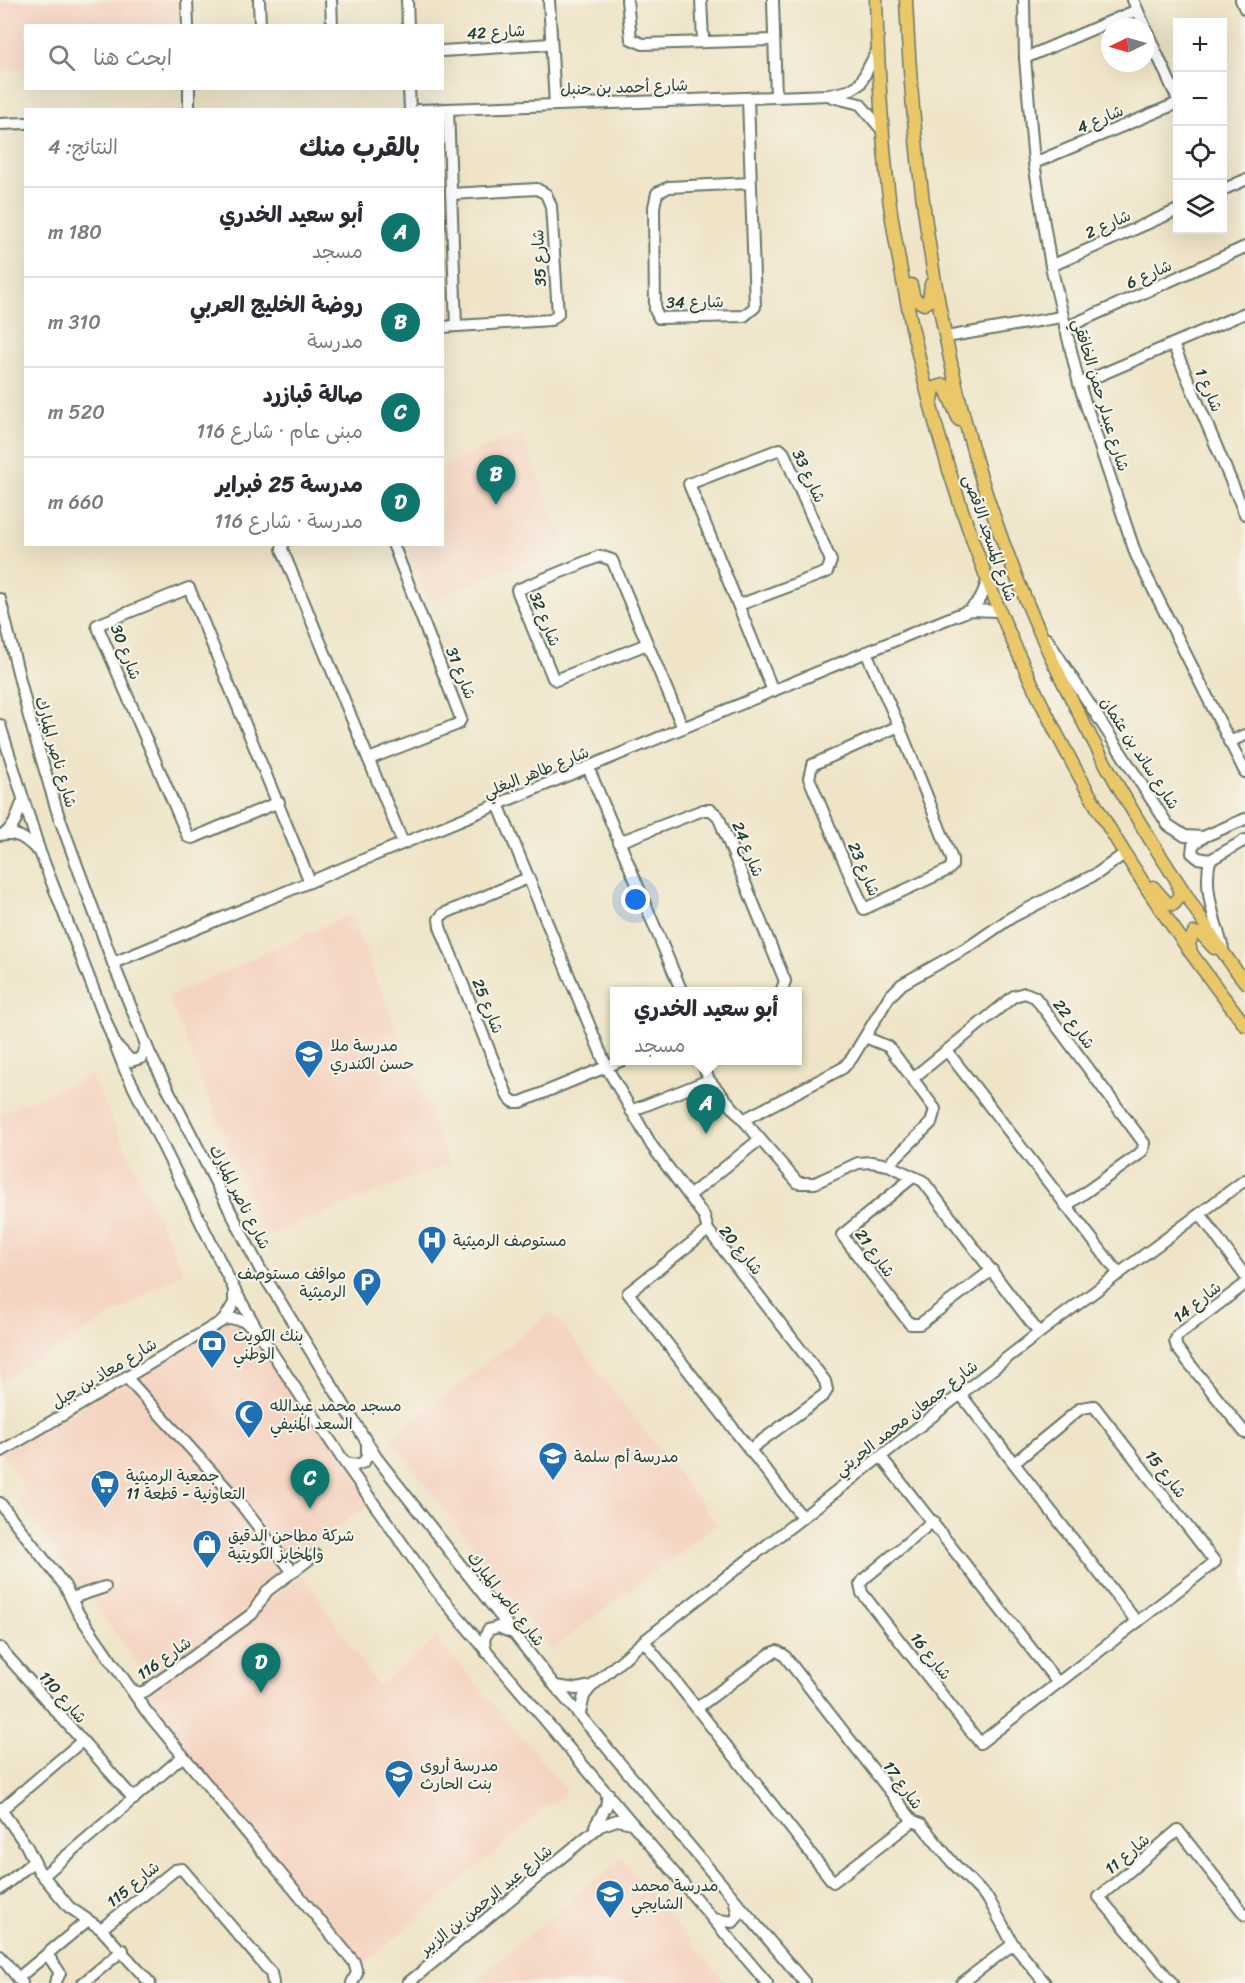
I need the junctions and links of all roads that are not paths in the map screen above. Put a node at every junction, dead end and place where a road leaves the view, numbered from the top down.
1 (187, 0) edge
2 (259, 0) edge
3 (331, 0) edge
4 (407, 0) edge
5 (549, 0) edge
6 (627, 0) edge
7 (701, 0) edge
8 (773, 0) edge
9 (876, 0) edge
10 (906, 0) edge
11 (1024, 0) edge
12 (1241, 0) edge
13 (1135, 5) edge
14 (1245, 9) edge
15 (188, 24) edge
16 (260, 24) edge
17 (332, 24) edge
18 (408, 24) edge
19 (703, 40) junction
20 (774, 40) junction
21 (551, 44) junction
22 (878, 49) junction
23 (444, 51) edge
24 (1155, 51) edge
25 (1025, 58) junction
26 (189, 90) edge
27 (409, 90) edge
28 (1173, 91) edge
29 (830, 95) junction
30 (776, 97) junction
31 (748, 98) junction
32 (1173, 104) edge
33 (555, 105) junction
34 (189, 108) edge
35 (410, 108) edge
36 (444, 108) edge
37 (448, 108) junction
38 (24, 123) edge
39 (0, 124) edge
40 (882, 130) junction
41 (1034, 163) junction
42 (1245, 180) edge
43 (750, 183) junction
44 (1227, 188) edge
45 (451, 194) junction
46 (1173, 212) edge
47 (891, 214) junction
48 (1245, 247) edge
49 (931, 263) junction
50 (1051, 266) junction
51 (1245, 313) edge
52 (1061, 317) junction
53 (456, 326) junction
54 (444, 327) edge
55 (1065, 328) junction
56 (946, 338) junction
57 (1173, 344) junction
58 (1080, 384) junction
59 (935, 425) junction
60 (980, 472) junction
61 (1245, 514) edge
62 (283, 546) edge
63 (394, 546) edge
64 (987, 582) junction
65 (0, 599) edge
66 (739, 605) junction
67 (970, 610) junction
68 (998, 611) junction
69 (1040, 628) junction
70 (647, 644) junction
71 (866, 652) junction
72 (773, 691) junction
73 (0, 725) edge
74 (899, 726) junction
75 (683, 728) junction
76 (1245, 735) edge
77 (1229, 742) junction
78 (369, 759) junction
79 (588, 767) junction
80 (1245, 771) edge
81 (279, 802) junction
82 (22, 803) junction
83 (498, 804) junction
84 (1245, 819) edge
85 (3, 835) edge
86 (1203, 837) junction
87 (1245, 840) edge
88 (619, 842) junction
89 (403, 843) junction
90 (39, 852) junction
91 (1126, 857) junction
92 (1210, 860) junction
93 (528, 878) junction
94 (1176, 879) junction
95 (310, 882) junction
96 (1191, 953) junction
97 (1225, 955) junction
98 (113, 963) junction
99 (1236, 971) junction
100 (1245, 982) edge
101 (680, 987) edge
102 (783, 987) edge
103 (1245, 1025) edge
104 (865, 1037) junction
105 (146, 1044) junction
106 (117, 1046) junction
107 (947, 1051) junction
108 (613, 1065) edge
109 (703, 1065) edge
110 (607, 1068) junction
111 (913, 1078) junction
112 (709, 1080) junction
113 (631, 1111) junction
114 (743, 1120) junction
115 (759, 1140) junction
116 (888, 1165) junction
117 (913, 1177) junction
118 (1245, 1180) edge
119 (689, 1196) junction
120 (1066, 1206) junction
121 (1201, 1215) junction
122 (708, 1230) junction
123 (992, 1270) junction
124 (1119, 1275) junction
125 (1245, 1276) edge
126 (1245, 1284) edge
127 (234, 1289) junction
128 (224, 1320) junction
129 (1039, 1333) junction
130 (261, 1336) junction
131 (126, 1377) junction
132 (961, 1395) junction
133 (1245, 1433) edge
134 (366, 1439) junction
135 (749, 1450) junction
136 (0, 1452) edge
137 (881, 1457) junction
138 (345, 1463) junction
139 (1014, 1463) junction
140 (0, 1503) edge
141 (802, 1517) junction
142 (933, 1521) junction
143 (315, 1555) dead end
144 (292, 1571) junction
145 (105, 1587) dead end
146 (72, 1598) junction
147 (1137, 1622) junction
148 (515, 1636) junction
149 (644, 1641) junction
150 (0, 1648) edge
151 (486, 1652) junction
152 (1091, 1657) joint
153 (1058, 1683) junction
154 (555, 1686) junction
155 (592, 1686) junction
156 (132, 1690) junction
157 (698, 1708) junction
158 (580, 1713) junction
159 (82, 1741) junction
160 (182, 1758) junction
161 (608, 1792) junction
162 (134, 1799) junction
163 (1, 1809) edge
164 (913, 1821) junction
165 (633, 1823) junction
166 (583, 1839) junction
167 (34, 1861) junction
168 (43, 1876) junction
169 (0, 1888) edge
170 (735, 1900) junction
171 (1245, 1915) edge
172 (713, 1919) junction
173 (87, 1921) junction
174 (101, 1929) junction
175 (1013, 1944) junction
176 (123, 1950) junction
177 (47, 1954) junction
178 (0, 1956) edge
179 (20, 1980) edge
180 (55, 1983) edge
181 (83, 1983) edge
182 (150, 1983) edge
183 (273, 1983) edge
184 (352, 1983) edge
185 (408, 1983) edge
186 (767, 1983) edge
187 (805, 1983) edge
188 (962, 1983) edge
189 (1045, 1983) edge
190 (1172, 1983) edge

1 - 15 street
2 - 16 street
3 - 17 street
4 - 18 street
5 - 21 street
6 - 19 street
7 - 19 street
8 - 20 street
9 - 22 main road, شارع المسجد الاقصى
10 - 49 main road, شارع المسجد الاقصى
11 - 25 street, شارع عبدلر حمن الخافقي
12 - 14 street
13 - 25 street, شارع 4
19 - 20 street
20 - 30 street
21 - 23 street, شارع 42
21 - 33 street
22 - 29 street, شارع أحمد بن حنبل
22 - 40 main road, شارع المسجد الاقصى
24 - 28 street, شارع 4
25 - 41 street, شارع عبدلر حمن الخافقي
26 - 34 street
27 - 35 street
29 - 30 street, شارع أحمد بن حنبل
29 - 40 street, شارع أحمد بن حنبل
30 - 31 street, شارع أحمد بن حنبل
31 - 33 street, شارع أحمد بن حنبل
31 - 43 street, شارع 34
32 - 41 street, شارع 4
33 - 37 street, شارع أحمد بن حنبل
36 - 37 street, شارع أحمد بن حنبل
37 - 45 street
38 - 39 street
40 - 47 main road, شارع المسجد الاقصى
41 - 50 street, شارع عبدلر حمن الخافقي
42 - 44 street
43 - 43 street, شارع 34
45 - 53 street
45 - 53 street, شارع 35
46 - 50 street, شارع 2
47 - 49 main road
47 - 59 main road, شارع المسجد الاقصى
48 - 55 street, شارع 6
49 - 56 main road, شارع المسجد الاقصى
50 - 52 street, شارع عبدلر حمن الخافقي
51 - 57 street
52 - 55 street, شارع عبدلر حمن الخافقي
52 - 56 street
53 - 54 street, شارع 35
55 - 58 street, شارع عبدلر حمن الخافقي
56 - 60 main road, شارع المسجد الاقصى
57 - 58 street
57 - 61 street, شارع 1
58 - 77 street, شارع عبدلر حمن الخافقي
59 - 60 main road
59 - 64 main road, شارع المسجد الاقصى
60 - 69 main road, شارع المسجد الاقصى
62 - 78 street
63 - 78 street, شارع 31
64 - 67 street
64 - 68 main road, شارع المسجد الاقصى
65 - 98 street, شارع ناصر المبارك
66 - 66 street, شارع 33
66 - 72 street, شارع 33
67 - 68 street, شارع طاهر البغلي
67 - 71 street, شارع طاهر البغلي
68 - 91 main road, شارع المسجد الاقصى
69 - 86 street, شارع ساند بن عثمان
69 - 94 main road, شارع المسجد الاقصى
70 - 70 street, شارع 32
70 - 75 street, شارع 32
71 - 72 street, شارع طاهر البغلي
71 - 74 street, شارع 23
72 - 75 street, شارع طاهر البغلي
73 - 82 street
74 - 74 street, شارع 23
75 - 79 street, شارع طاهر البغلي
76 - 77 street
77 - 80 street, شارع عبدلر حمن الخافقي
78 - 89 street
79 - 83 street, شارع طاهر البغلي
79 - 88 street
81 - 81 street, شارع 30
81 - 95 street, شارع 30
82 - 85 street
82 - 90 street
83 - 89 street, شارع طاهر البغلي
83 - 93 street
84 - 86 street
85 - 90 street
86 - 92 street
87 - 92 street
88 - 101 street
88 - 102 street, شارع 24
89 - 95 street, شارع طاهر البغلي
90 - 106 street
91 - 94 main road
91 - 96 main road, شارع المسجد الاقصى
91 - 104 street
92 - 97 street
93 - 110 street
93 - 110 street, شارع 25
94 - 97 main road, شارع المسجد الاقصى
95 - 98 street, شارع طاهر البغلي
96 - 99 main road
96 - 103 main road, شارع المسجد الاقصى
97 - 99 main road, شارع المسجد الاقصى
98 - 105 street, شارع ناصر المبارك
99 - 100 main road, شارع المسجد الاقصى
104 - 111 street
104 - 114 street
105 - 106 street
105 - 134 street, شارع ناصر المبارك
106 - 127 street
107 - 111 street
107 - 120 street
107 - 120 street, شارع 22
108 - 110 street, شارع 25
109 - 112 street
110 - 113 street
111 - 116 street
112 - 113 street
112 - 114 street
113 - 119 street
114 - 115 street
115 - 116 street
115 - 119 street
116 - 117 street
117 - 123 street
117 - 123 street, شارع 21
118 - 121 street, شارع جمعان محمد الحريتي
119 - 122 street
120 - 124 street
121 - 124 street, شارع جمعان محمد الحريتي
121 - 125 street
122 - 135 street, شارع 20
122 - 135 street, شارع 20
123 - 129 street
124 - 129 street, شارع جمعان محمد الحريتي
126 - 133 street, شارع 14
127 - 128 street
127 - 130 street
128 - 130 street
128 - 131 street, شارع معاذ بن جبل
129 - 132 street, شارع جمعان محمد الحريتي
130 - 138 street
131 - 136 street, شارع معاذ بن جبل
131 - 144 street
132 - 137 street, شارع جمعان محمد الحريتي
132 - 139 street
134 - 138 street
134 - 148 street, شارع ناصر المبارك
135 - 141 street, شارع 20
137 - 141 street, شارع جمعان محمد الحريتي
137 - 142 street
138 - 151 street
139 - 147 street
139 - 147 street, شارع 15
140 - 146 street, شارع 116
141 - 149 street, شارع جمعان محمد الحريتي
142 - 153 street
142 - 153 street, شارع 16
143 - 144 street, شارع 116
144 - 156 street, شارع 116
145 - 146 street
146 - 156 street, شارع 116
147 - 152 street, شارع 15
148 - 151 street
148 - 154 street, شارع ناصر المبارك
149 - 155 street, شارع جمعان محمد الحريتي
149 - 157 street, شارع 17
150 - 159 street, شارع 110
151 - 161 street
152 - 153 street, شارع 16
154 - 155 street
154 - 158 street, شارع ناصر المبارك
155 - 158 street, شارع جمعان محمد الحريتي
156 - 160 street
157 - 164 street, شارع 17
157 - 164 street, شارع 17
158 - 170 street, شارع ناصر المبارك
159 - 162 street
159 - 163 street, شارع 110
160 - 162 street
160 - 184 street
161 - 165 street
161 - 166 street, شارع عبد الرحمن بن الزبير
162 - 168 street
163 - 167 street, شارع 110
164 - 175 street
165 - 166 street, شارع عبد الرحمن بن الزبير
165 - 172 street
166 - 185 street, شارع عبد الرحمن بن الزبير
167 - 168 street, شارع 110
167 - 169 street
168 - 173 street, شارع 110
170 - 172 street
170 - 187 street, شارع ناصر المبارك
171 - 190 street, شارع 11
172 - 186 street
173 - 174 street, شارع 110
173 - 177 street
174 - 176 street, شارع 115
174 - 183 street, شارع 115
175 - 188 street
175 - 189 street
176 - 181 street
176 - 182 street, شارع 115
177 - 179 street
177 - 180 street
178 - 179 street

